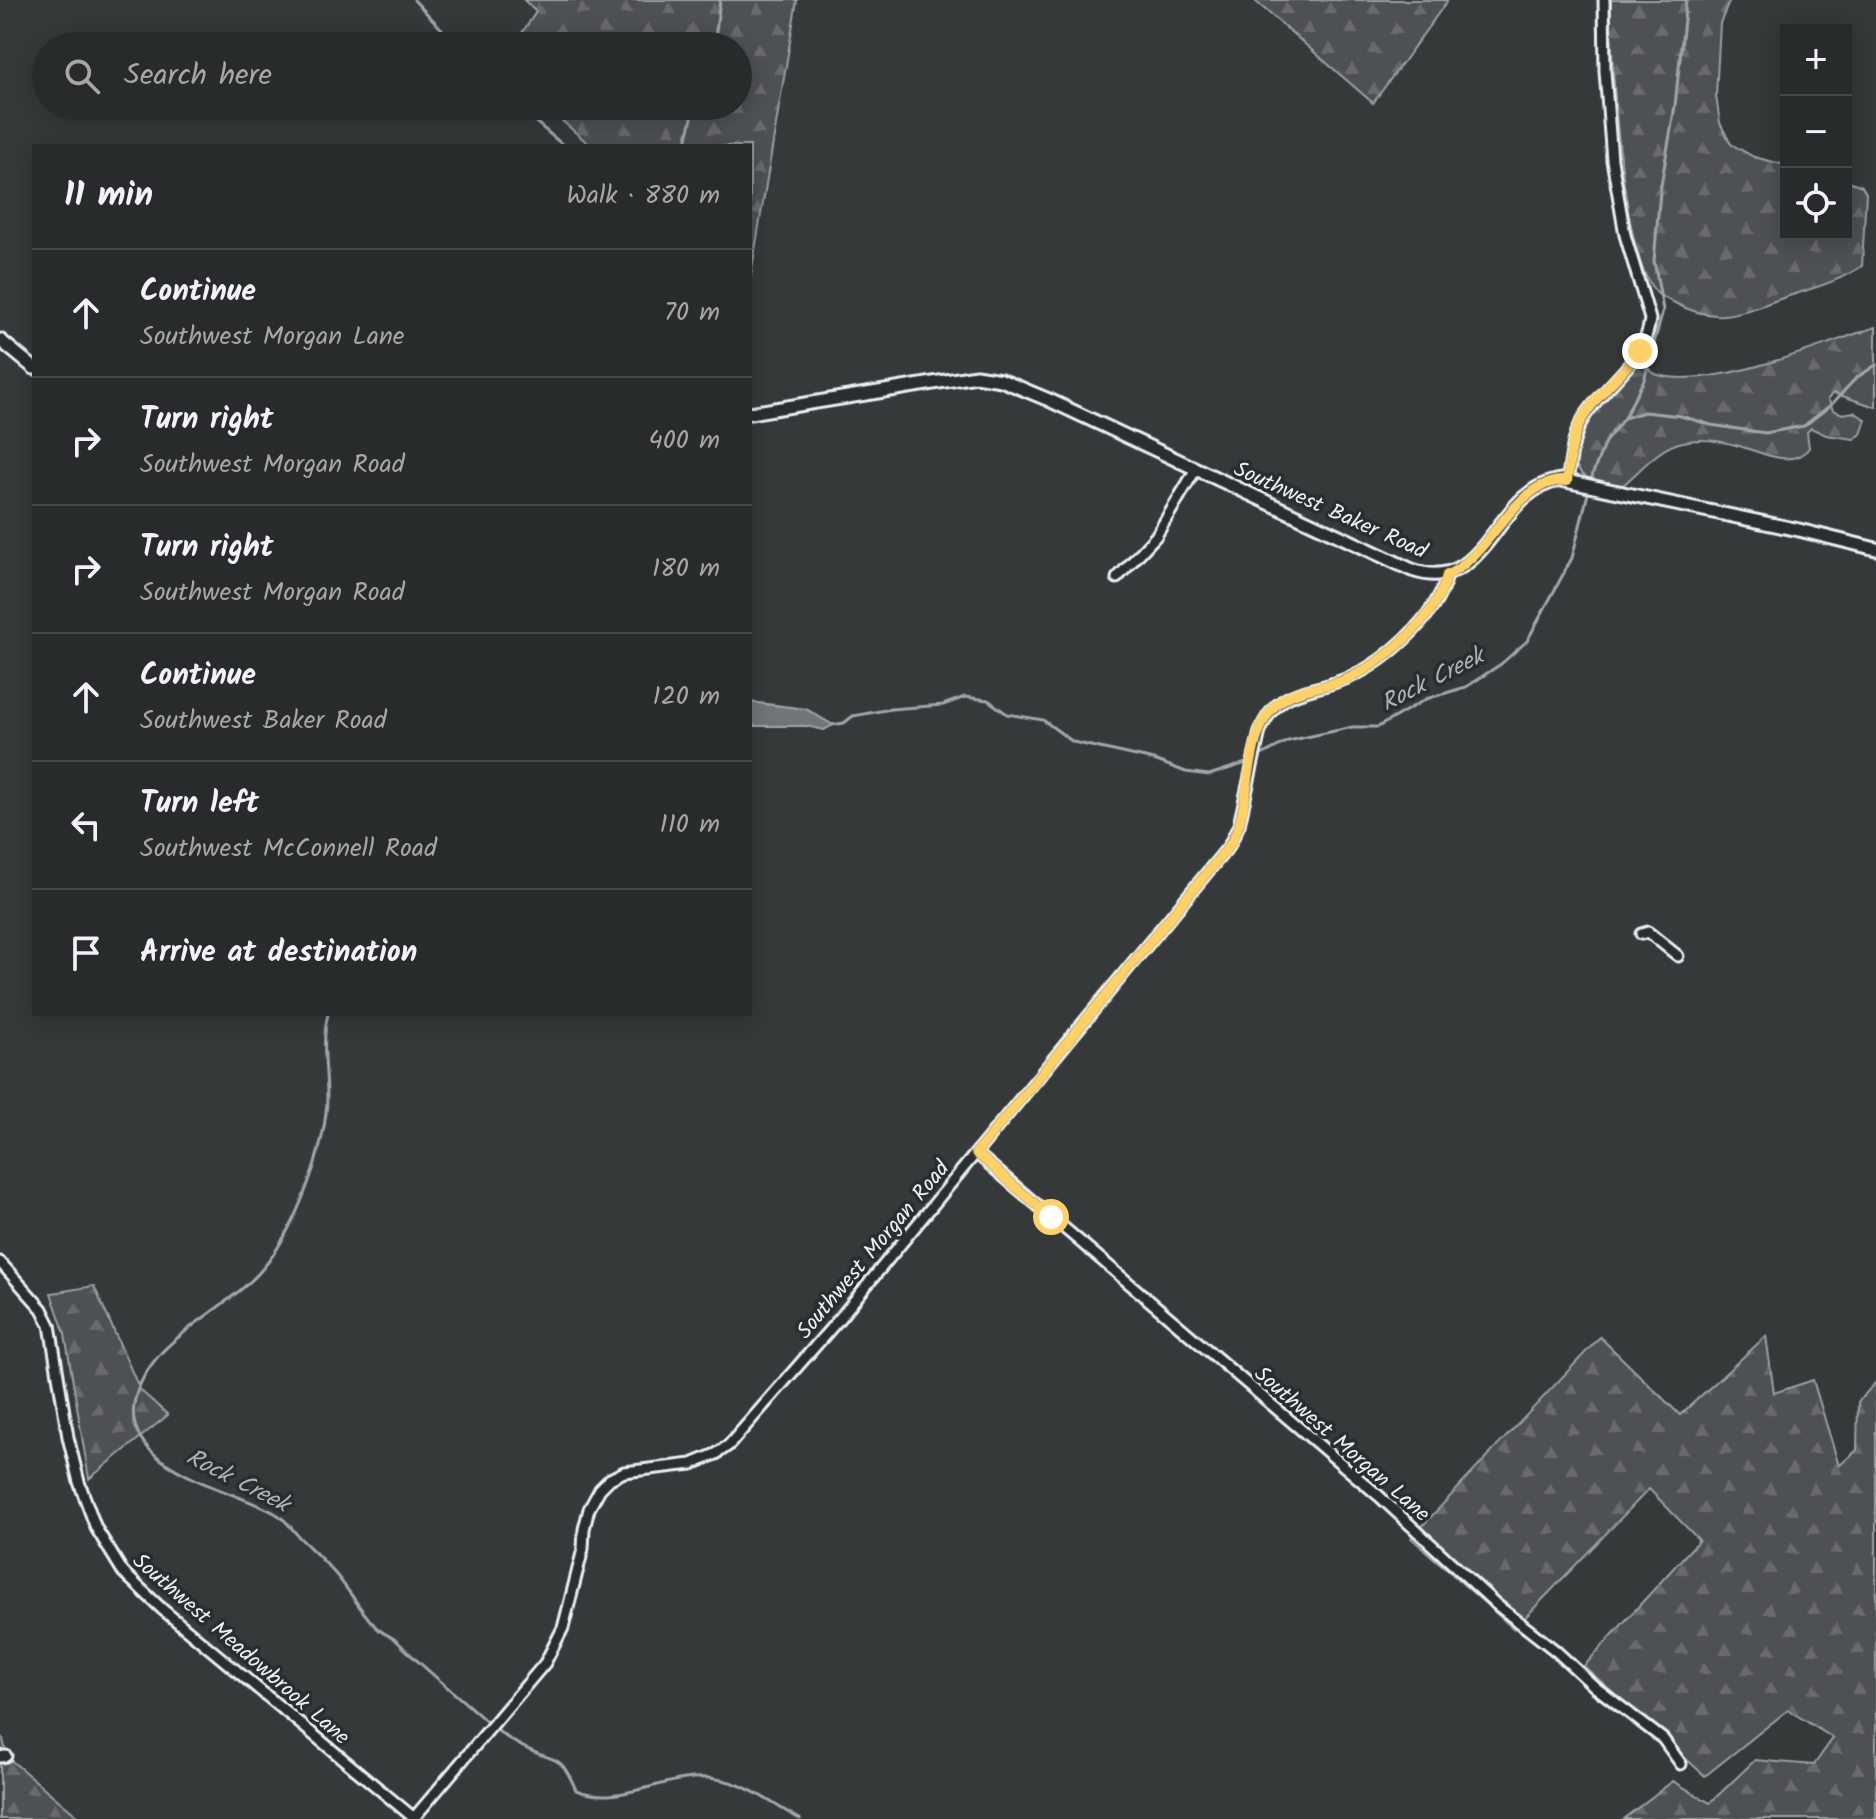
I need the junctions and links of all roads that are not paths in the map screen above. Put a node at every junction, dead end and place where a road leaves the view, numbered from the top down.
1 (1604, 0) edge
2 (0, 340) edge
3 (32, 366) edge
4 (752, 413) edge
5 (1196, 469) junction
6 (1567, 481) junction
7 (1876, 549) edge
8 (1447, 575) junction
9 (1117, 578) dead end
10 (1641, 934) dead end
11 (1678, 956) dead end
12 (976, 1153) junction
13 (0, 1262) edge
14 (1681, 1764) dead end
15 (414, 1818) edge

1 - 6 street
2 - 3 main road
4 - 5 main road, Southwest Baker Road
5 - 8 main road, Southwest Baker Road
5 - 9 street
6 - 7 main road
6 - 8 main road, Southwest Baker Road
8 - 12 street, Southwest Morgan Road
10 - 11 street
12 - 14 street, Southwest Morgan Lane
12 - 15 street, Southwest Morgan Road
13 - 15 street, Southwest Meadowbrook Lane

